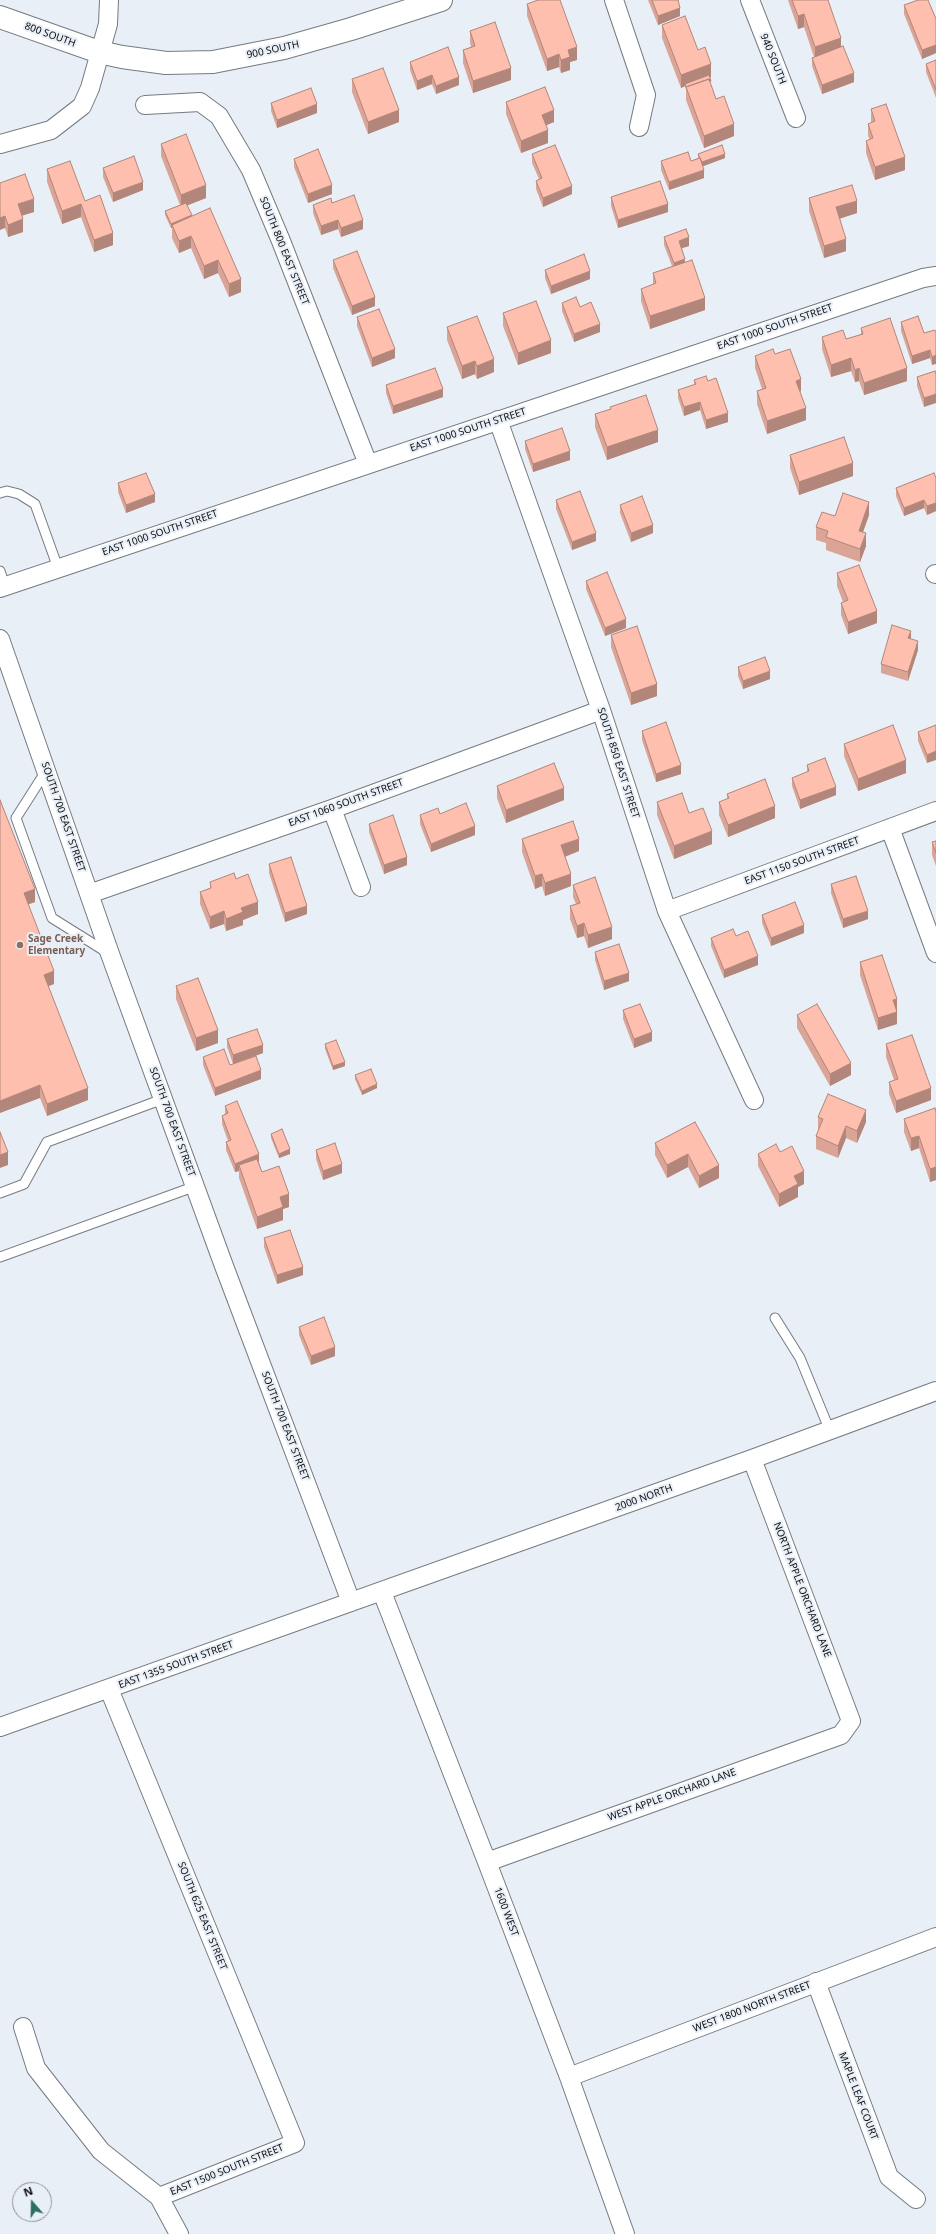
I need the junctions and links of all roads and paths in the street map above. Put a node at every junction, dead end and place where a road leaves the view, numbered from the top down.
1 (109, 0) edge
2 (441, 0) edge
3 (614, 0) edge
4 (750, 0) edge
5 (0, 18) edge
6 (99, 52) junction
7 (145, 105) dead end
8 (796, 118) dead end
9 (639, 127) dead end
10 (0, 144) edge
11 (936, 276) edge
12 (498, 420) junction
13 (368, 464) junction
14 (0, 493) edge
15 (58, 568) junction
16 (2, 581) edge
17 (0, 639) edge
18 (601, 710) junction
19 (46, 771) junction
20 (332, 809) junction
21 (936, 811) edge
22 (890, 828) junction
23 (361, 887) dead end
24 (89, 894) junction
25 (667, 911) junction
26 (936, 952) edge
27 (110, 954) junction
28 (163, 1099) junction
29 (754, 1100) dead end
30 (196, 1186) junction
31 (0, 1193) edge
32 (0, 1257) edge
33 (775, 1318) dead end
34 (936, 1391) edge
35 (830, 1431) junction
36 (752, 1459) junction
37 (382, 1592) junction
38 (351, 1602) junction
39 (110, 1689) junction
40 (851, 1721) joint
41 (0, 1727) edge
42 (487, 1862) junction
43 (936, 1937) edge
44 (816, 1982) junction
45 (22, 2027) dead end
46 (569, 2077) junction
47 (295, 2143) joint
48 (159, 2197) junction
49 (916, 2199) dead end
50 (179, 2234) edge
51 (625, 2234) edge

1 - 6 street
2 - 6 street, 900 SOUTH
3 - 9 street
4 - 8 street, 940 SOUTH
5 - 6 street, 800 SOUTH
6 - 10 street
7 - 13 street, SOUTH 800 EAST STREET
11 - 12 street, EAST 1000 SOUTH STREET
12 - 13 street, EAST 1000 SOUTH STREET
12 - 18 street, SOUTH 850 EAST STREET
13 - 15 street, EAST 1000 SOUTH STREET
14 - 15 lane
15 - 16 street, EAST 1000 SOUTH STREET
17 - 19 street, SOUTH 700 EAST STREET
18 - 20 street, EAST 1060 SOUTH STREET
18 - 25 street, SOUTH 850 EAST STREET
19 - 24 street, SOUTH 700 EAST STREET
19 - 27 lane
20 - 23 street
20 - 24 street, EAST 1060 SOUTH STREET
21 - 22 street, EAST 1150 SOUTH STREET
22 - 25 street, EAST 1150 SOUTH STREET
22 - 26 street
24 - 27 street, SOUTH 700 EAST STREET
25 - 29 street, SOUTH 850 EAST STREET
27 - 28 street, SOUTH 700 EAST STREET
28 - 30 street, SOUTH 700 EAST STREET
28 - 31 lane
30 - 32 lane
30 - 38 street, SOUTH 700 EAST STREET
33 - 35 lane
34 - 35 street, 2000 NORTH
35 - 36 street, 2000 NORTH
36 - 37 street, 2000 NORTH
36 - 40 street, NORTH APPLE ORCHARD LANE
37 - 38 street, 2000 NORTH
37 - 42 street, 1600 WEST
38 - 39 street, EAST 1355 SOUTH STREET
39 - 41 street, EAST 1355 SOUTH STREET
39 - 47 street, SOUTH 625 EAST STREET
40 - 42 street, WEST APPLE ORCHARD LANE
42 - 46 street, 1600 WEST
43 - 44 street, WEST 1800 NORTH STREET
44 - 46 street, WEST 1800 NORTH STREET
44 - 49 street, MAPLE LEAF COURT
45 - 48 street
46 - 51 street, 1600 WEST
47 - 48 street, EAST 1500 SOUTH STREET
48 - 50 street

